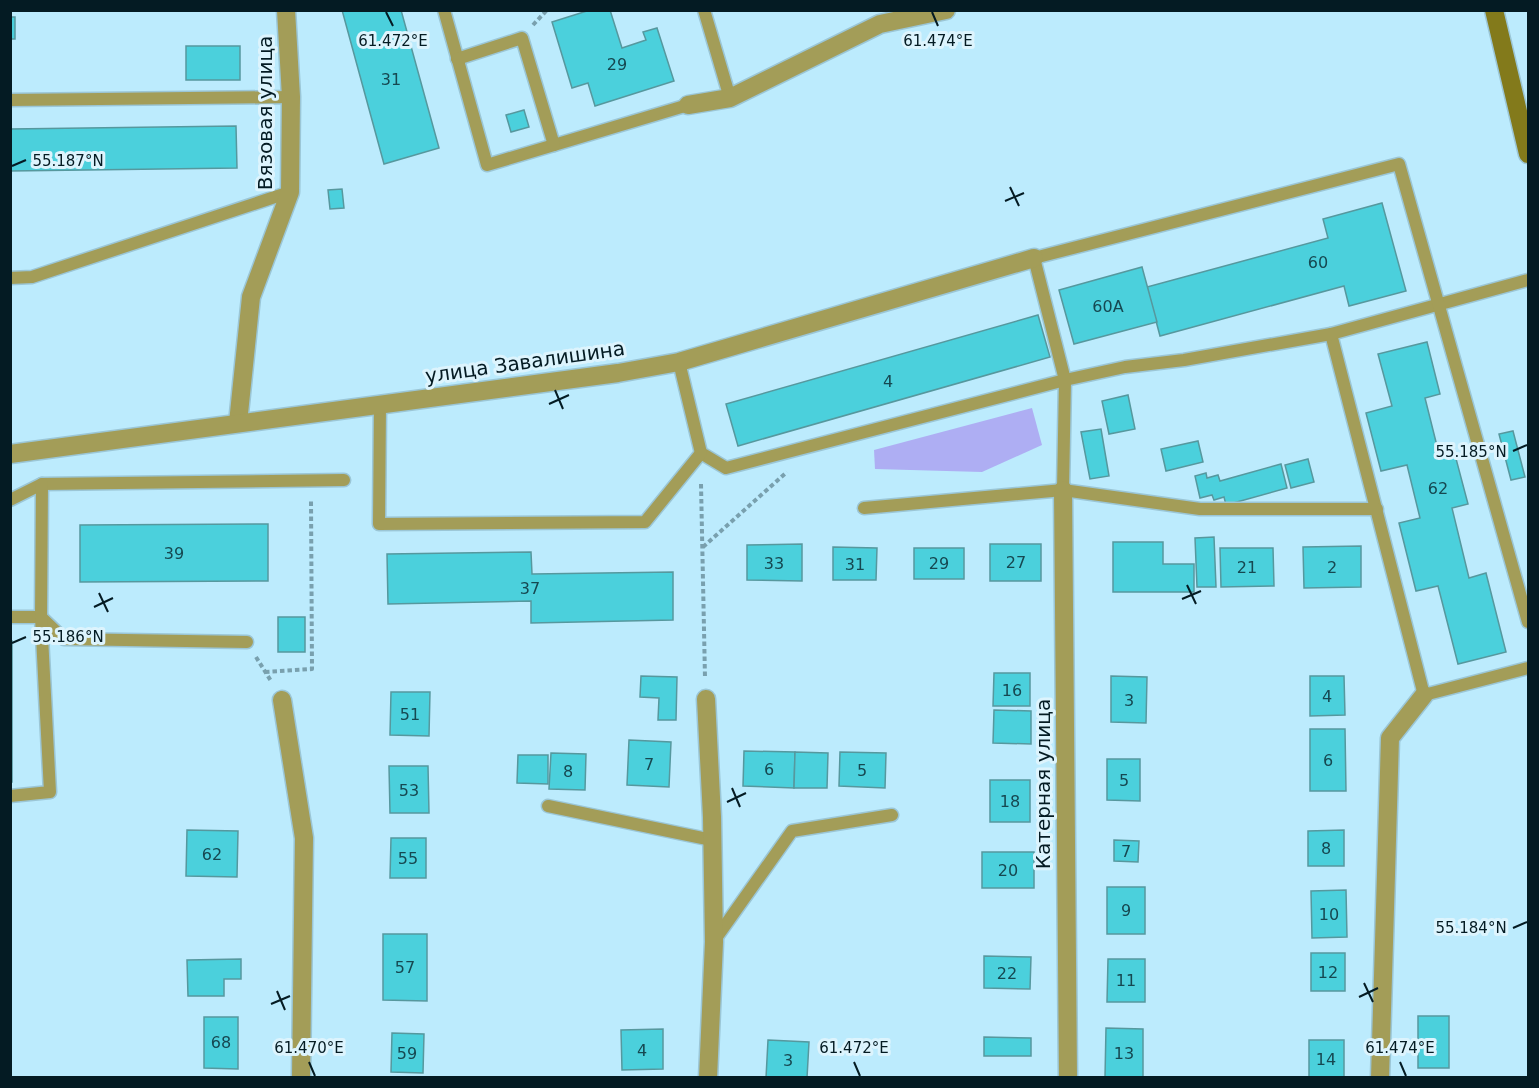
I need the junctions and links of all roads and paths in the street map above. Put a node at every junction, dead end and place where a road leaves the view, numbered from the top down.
1 (286, 10) edge
2 (444, 10) edge
3 (704, 10) edge
4 (946, 10) edge
5 (1494, 10) edge
6 (458, 59) junction
7 (291, 97) junction
8 (730, 98) junction
9 (10, 100) edge
10 (688, 105) joint
11 (554, 145) junction
12 (1528, 154) edge
13 (290, 192) junction
14 (1034, 258) junction
15 (10, 278) edge
16 (1528, 280) edge
17 (1439, 306) junction
18 (1331, 334) junction
19 (679, 362) junction
20 (1065, 380) junction
21 (380, 404) junction
22 (238, 423) junction
23 (701, 453) junction
24 (10, 454) edge
25 (792, 468) dead end
26 (344, 480) dead end
27 (311, 481) junction
28 (42, 484) junction
29 (1063, 490) junction
30 (10, 500) edge
31 (864, 508) dead end
32 (1377, 509) junction
33 (703, 547) junction
34 (10, 617) edge
35 (40, 617) junction
36 (1528, 622) edge
37 (247, 642) joint
38 (1528, 668) edge
39 (265, 672) junction
40 (1424, 695) junction
41 (706, 699) joint
42 (282, 700) joint
43 (10, 796) edge
44 (548, 806) dead end
45 (892, 815) dead end
46 (712, 840) junction
47 (714, 942) junction
48 (302, 1077) edge
49 (708, 1077) edge
50 (1068, 1077) edge
51 (1380, 1077) edge

1 - 7 street, Вязовая улица
2 - 6 lane
3 - 8 lane
4 - 8 street
5 - 12 street
6 - 11 lane
6 - 11 lane
7 - 9 lane
7 - 13 street, Вязовая улица
8 - 10 street
10 - 11 lane
13 - 15 lane
13 - 22 street, Вязовая улица
14 - 17 lane
14 - 19 street, улица Завалишина
14 - 20 lane
16 - 17 lane
17 - 18 lane
17 - 36 lane
18 - 20 lane
18 - 32 lane
19 - 21 street, улица Завалишина
19 - 23 lane
20 - 23 lane
20 - 29 lane
21 - 22 street, улица Завалишина
21 - 23 lane
22 - 24 street, улица Завалишина
23 - 33 path
25 - 33 path
26 - 27 lane
27 - 28 lane
27 - 39 path
28 - 30 lane
28 - 35 lane
29 - 31 lane
29 - 32 lane
29 - 50 street, Катерная улица
32 - 40 lane
33 - 41 path
34 - 35 lane
35 - 37 lane
35 - 43 lane
37 - 39 path
38 - 40 lane
39 - 42 path
40 - 51 street
41 - 46 street
42 - 48 street
44 - 46 lane
45 - 47 lane
46 - 47 street
47 - 49 street

